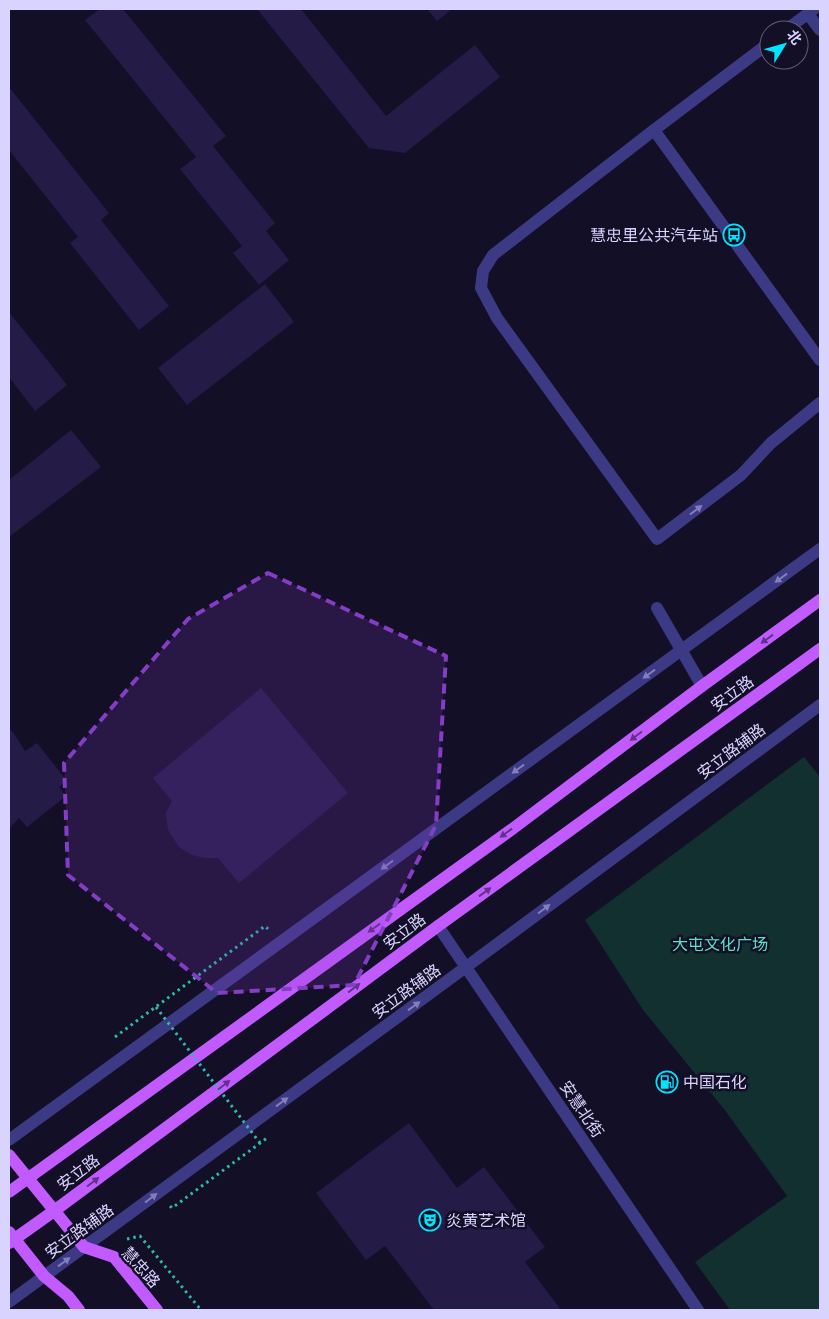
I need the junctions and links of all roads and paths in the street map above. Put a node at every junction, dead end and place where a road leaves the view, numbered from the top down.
1 (811, 11) edge
2 (799, 20) edge
3 (820, 30) edge
4 (759, 51) edge
5 (654, 130) junction
6 (820, 360) edge
7 (820, 403) edge
8 (820, 550) edge
9 (820, 600) edge
10 (657, 608) dead end
11 (820, 649) edge
12 (682, 650) junction
13 (702, 686) junction
14 (820, 705) edge
15 (265, 926) dead end
16 (438, 926) junction
17 (466, 967) junction
18 (156, 1007) junction
19 (109, 1042) dead end
20 (268, 1137) dead end
21 (9, 1140) edge
22 (260, 1143) junction
23 (9, 1155) edge
24 (28, 1178) junction
25 (9, 1192) edge
26 (172, 1208) dead end
27 (54, 1211) junction
28 (11, 1238) edge
29 (121, 1240) dead end
30 (84, 1248) junction
31 (44, 1276) junction
32 (9, 1302) edge
33 (78, 1310) edge
34 (157, 1310) edge
35 (200, 1310) edge
36 (698, 1310) edge

1 - 2 street
1 - 3 street
4 - 5 street
5 - 6 street
5 -> 7 street
8 -> 12 street
9 -> 13 main road, 安立路
10 - 12 street
16 -> 11 main road, 安立路
12 - 13 street
12 -> 21 street
13 -> 24 main road, 安立路
17 -> 14 street, 安立路辅路
15 - 18 path
16 - 17 street, 安慧北街
27 -> 16 main road, 安立路
30 -> 17 street, 安立路辅路
17 - 36 street, 安慧北街
18 - 19 path
18 - 22 path, bridge
20 - 22 path
22 - 26 path
23 - 24 main road
24 - 25 main road, 安立路
24 - 27 main road
27 - 28 main road, 安立路
27 - 30 main road
28 - 31 main road
29 - 35 path
31 -> 30 street, 安立路辅路
30 - 34 main road, 慧忠路
31 - 32 street, 安立路辅路
31 - 33 main road

